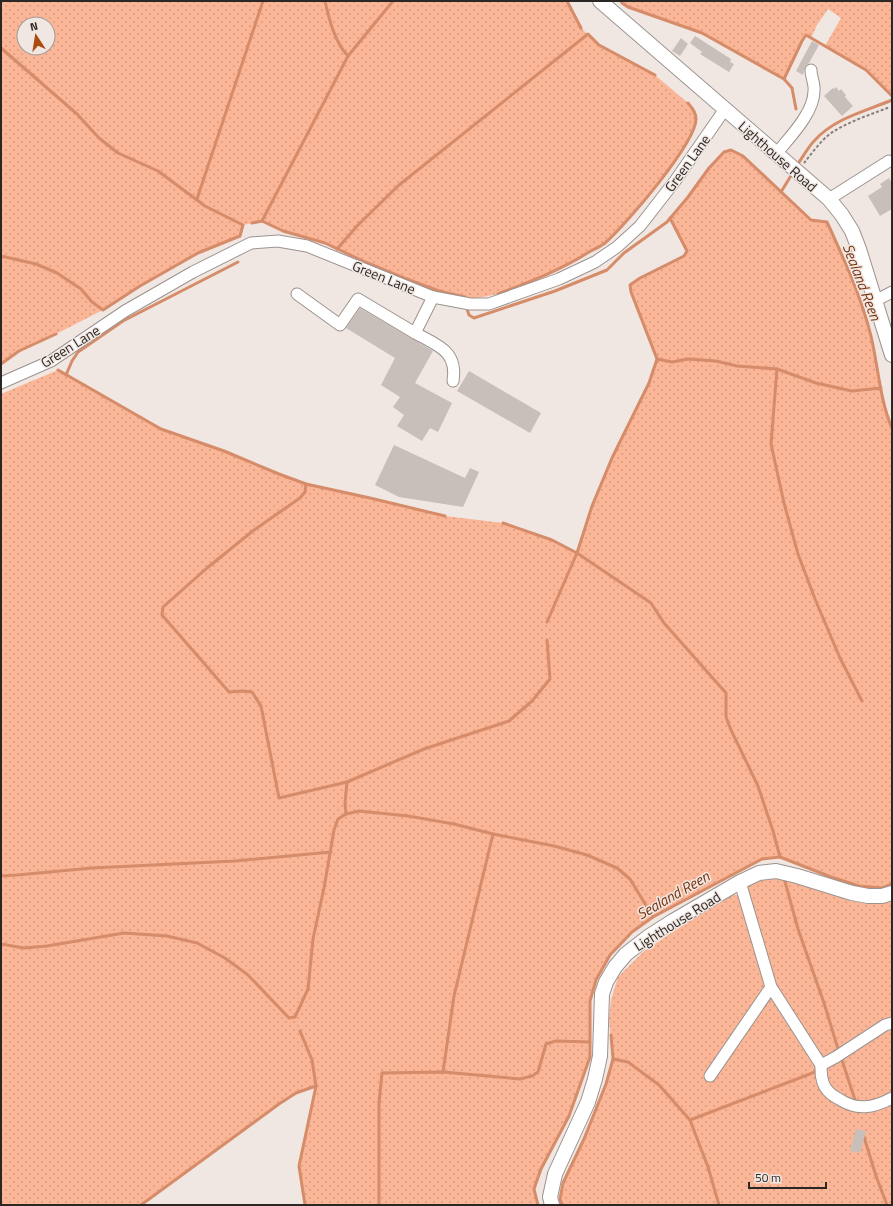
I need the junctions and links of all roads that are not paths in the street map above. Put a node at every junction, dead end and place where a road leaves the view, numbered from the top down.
1 (600, 1) edge
2 (811, 70) dead end
3 (725, 109) junction
4 (776, 154) junction
5 (889, 161) dead end
6 (829, 199) junction
7 (892, 292) edge
8 (297, 294) dead end
9 (434, 298) junction
10 (875, 301) junction
11 (415, 333) junction
12 (892, 355) edge
13 (453, 381) dead end
14 (1, 383) edge
15 (740, 882) junction
16 (892, 893) edge
17 (771, 987) junction
18 (892, 1023) edge
19 (821, 1065) junction
20 (710, 1076) dead end
21 (892, 1098) edge
22 (552, 1205) edge

1 - 3 main road, Lighthouse Road
2 - 4 street
3 - 4 main road, Lighthouse Road
3 - 9 street, Green Lane
4 - 6 main road, Lighthouse Road
5 - 6 street
6 - 10 main road, Lighthouse Road
7 - 10 street
8 - 11 street
9 - 11 street
9 - 14 street, Green Lane
10 - 12 main road, Lighthouse Road
11 - 13 street
15 - 16 main road, Lighthouse Road
15 - 17 street
15 - 22 main road, Lighthouse Road
17 - 19 street
17 - 20 street
18 - 19 street
19 - 21 street

